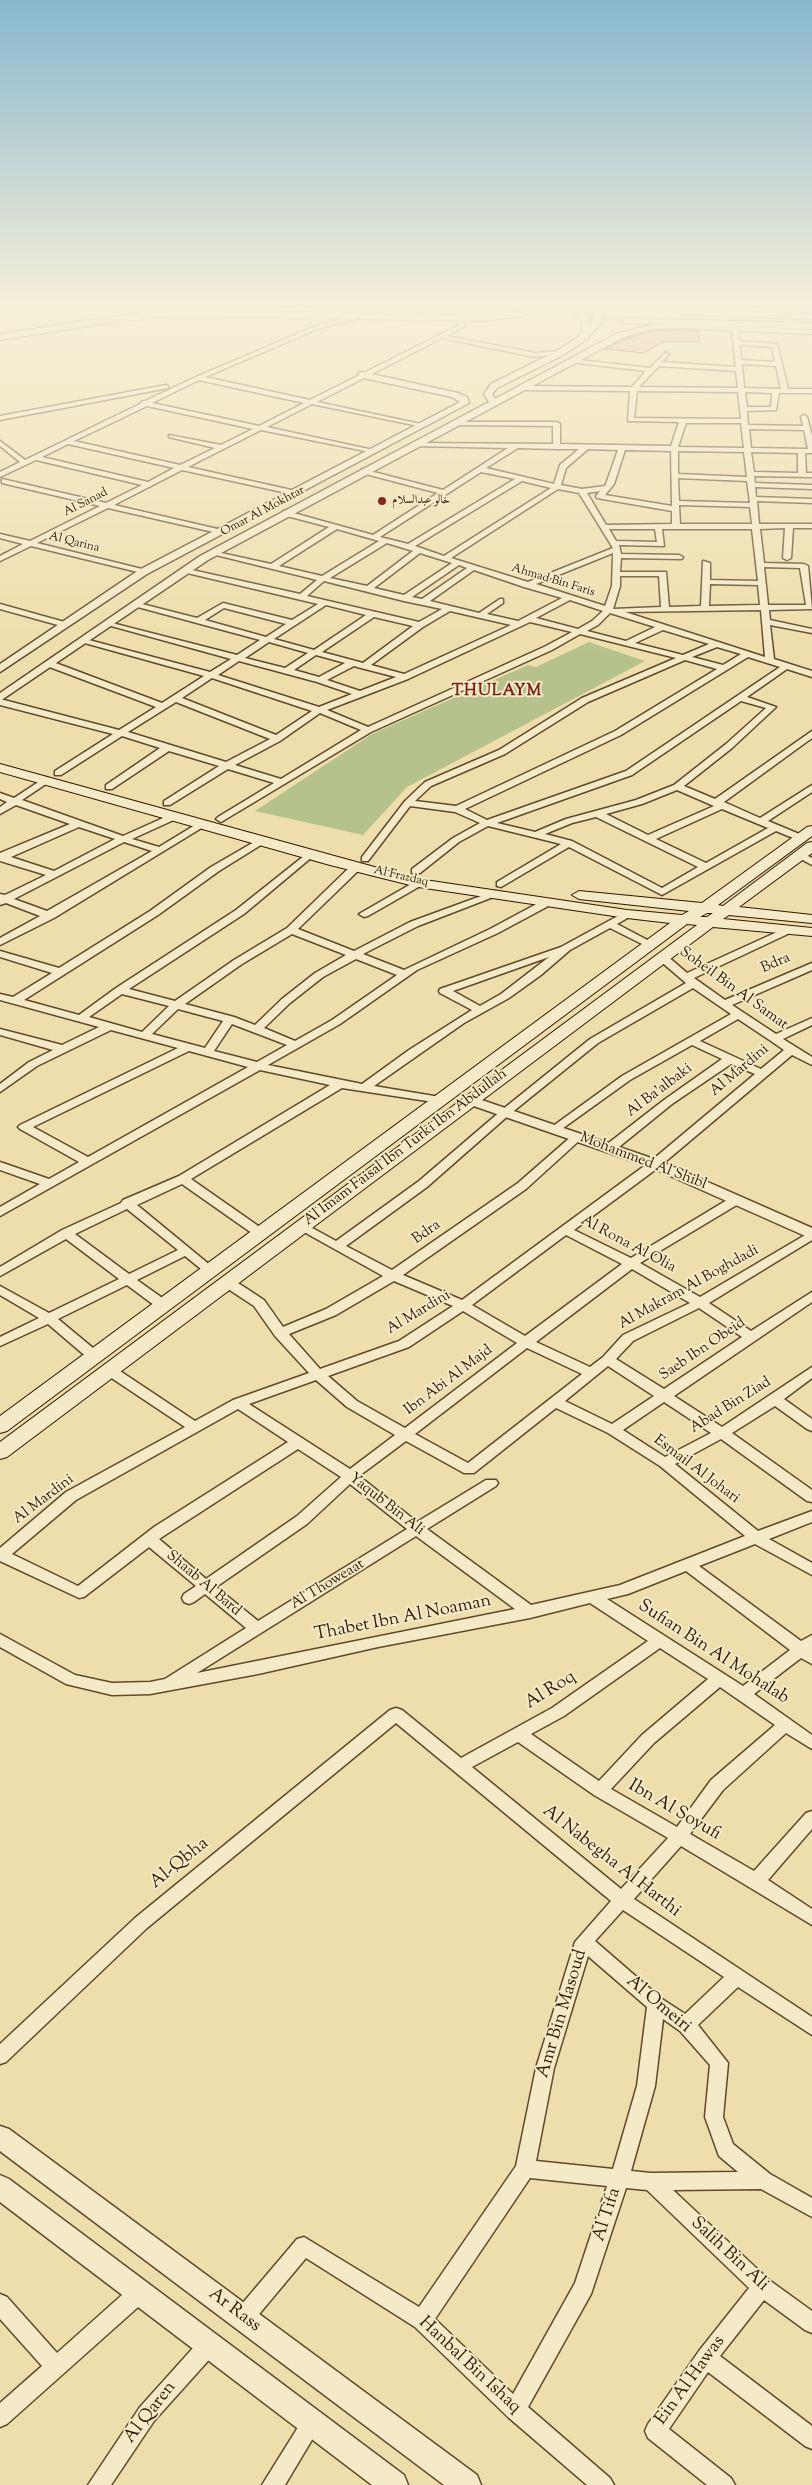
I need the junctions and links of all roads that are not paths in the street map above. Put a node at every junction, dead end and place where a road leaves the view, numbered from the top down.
1 (106, 422) edge
2 (231, 422) edge
3 (271, 422) edge
4 (402, 422) edge
5 (429, 422) edge
6 (456, 422) joint
7 (683, 422) edge
8 (714, 422) edge
9 (805, 422) edge
10 (745, 424) junction
11 (421, 426) junction
12 (259, 428) junction
13 (806, 428) junction
14 (171, 436) dead end
15 (67, 442) junction
16 (0, 443) edge
17 (416, 444) junction
18 (516, 446) junction
19 (220, 447) junction
20 (556, 447) junction
21 (586, 447) junction
22 (622, 448) junction
23 (674, 449) junction
24 (748, 450) junction
25 (801, 451) junction
26 (372, 452) junction
27 (812, 452) edge
28 (34, 458) junction
29 (25, 463) junction
30 (181, 468) junction
31 (479, 469) junction
32 (365, 471) junction
33 (802, 475) junction
34 (812, 475) edge
35 (675, 476) junction
36 (3, 478) edge
37 (521, 479) junction
38 (751, 479) junction
39 (148, 484) junction
40 (557, 487) junction
41 (812, 487) edge
42 (607, 488) junction
43 (582, 491) junction
44 (444, 492) junction
45 (293, 493) junction
46 (600, 496) junction
47 (812, 501) edge
48 (753, 502) junction
49 (106, 505) junction
50 (675, 506) junction
51 (592, 507) junction
52 (286, 513) junction
53 (658, 526) junction
54 (676, 526) junction
55 (756, 526) junction
56 (789, 526) junction
57 (812, 526) edge
58 (335, 527) junction
59 (604, 527) junction
60 (219, 532) junction
61 (0, 536) edge
62 (373, 538) junction
63 (385, 541) junction
64 (31, 544) junction
65 (409, 547) junction
66 (616, 549) junction
67 (418, 551) junction
68 (212, 553) junction
69 (679, 557) dead end
70 (787, 558) dead end
71 (0, 559) edge
72 (444, 559) junction
73 (457, 563) junction
74 (706, 563) dead end
75 (760, 565) junction
76 (272, 567) junction
77 (472, 568) junction
78 (186, 570) junction
79 (143, 572) junction
80 (616, 574) junction
81 (322, 579) junction
82 (705, 582) junction
83 (762, 584) junction
84 (527, 585) junction
85 (367, 590) junction
86 (300, 598) junction
87 (568, 598) junction
88 (404, 599) junction
89 (500, 601) dead end
90 (422, 603) junction
91 (137, 604) junction
92 (323, 604) junction
93 (0, 606) edge
94 (764, 606) junction
95 (811, 606) edge
96 (705, 608) junction
97 (447, 609) junction
98 (664, 609) junction
99 (608, 610) junction
100 (371, 615) junction
101 (480, 616) junction
102 (529, 619) junction
103 (199, 620) junction
104 (766, 622) junction
105 (293, 623) junction
106 (108, 624) junction
107 (518, 624) junction
108 (65, 625) junction
109 (420, 625) junction
110 (662, 627) junction
111 (812, 631) edge
112 (578, 632) junction
113 (268, 639) junction
114 (84, 640) junction
115 (626, 644) junction
116 (716, 644) junction
117 (316, 652) junction
118 (747, 654) junction
119 (680, 657) junction
120 (238, 658) junction
121 (770, 661) junction
122 (352, 663) junction
123 (3, 664) edge
124 (50, 664) junction
125 (364, 666) junction
126 (786, 666) junction
127 (725, 668) junction
128 (288, 671) junction
129 (812, 674) edge
130 (212, 675) junction
131 (405, 677) junction
132 (320, 680) junction
133 (360, 694) junction
134 (738, 697) junction
135 (175, 698) junction
136 (0, 700) edge
137 (163, 706) junction
138 (319, 710) junction
139 (368, 730) junction
140 (121, 732) junction
141 (812, 734) edge
142 (277, 739) junction
143 (168, 747) junction
144 (0, 756) edge
145 (226, 766) junction
146 (0, 768) edge
147 (52, 776) junction
148 (281, 782) junction
149 (109, 787) junction
150 (676, 787) junction
151 (812, 788) edge
152 (0, 796) edge
153 (15, 800) junction
154 (408, 802) junction
155 (167, 804) junction
156 (721, 804) junction
157 (457, 809) junction
158 (0, 811) edge
159 (596, 814) junction
160 (174, 816) junction
161 (221, 819) junction
162 (761, 821) junction
163 (80, 823) junction
164 (487, 823) junction
165 (203, 824) junction
166 (776, 827) junction
167 (535, 835) junction
168 (650, 838) junction
169 (123, 839) junction
170 (261, 841) junction
171 (569, 843) junction
172 (807, 846) edge
173 (159, 850) junction
174 (310, 855) junction
175 (1, 857) edge
176 (361, 863) junction
177 (706, 867) junction
178 (54, 874) junction
179 (417, 877) junction
180 (498, 889) junction
181 (2, 899) edge
182 (548, 902) junction
183 (724, 910) junction
184 (364, 914) dead end
185 (627, 914) junction
186 (706, 915) junction
187 (50, 916) junction
188 (812, 919) edge
189 (683, 920) junction
190 (610, 924) junction
191 (291, 930) junction
192 (788, 930) junction
193 (812, 932) edge
194 (0, 942) edge
195 (650, 944) junction
196 (566, 948) junction
197 (0, 954) edge
198 (356, 954) junction
199 (662, 957) junction
200 (812, 966) edge
201 (60, 972) junction
202 (406, 974) junction
203 (690, 980) junction
204 (120, 990) junction
205 (0, 997) edge
206 (15, 1001) junction
207 (725, 1004) junction
208 (176, 1005) junction
209 (480, 1010) junction
210 (739, 1014) junction
211 (80, 1019) junction
212 (230, 1019) junction
213 (812, 1021) edge
214 (108, 1027) junction
215 (257, 1029) junction
216 (0, 1032) edge
217 (144, 1036) junction
218 (775, 1039) junction
219 (690, 1041) junction
220 (296, 1045) junction
221 (188, 1048) junction
222 (64, 1049) junction
223 (792, 1049) junction
224 (207, 1053) junction
225 (730, 1058) junction
226 (812, 1062) edge
227 (258, 1066) junction
228 (762, 1074) junction
229 (0, 1076) edge
230 (14, 1079) junction
231 (340, 1084) junction
232 (364, 1088) junction
233 (0, 1090) edge
234 (440, 1100) junction
235 (470, 1100) junction
236 (506, 1112) junction
237 (555, 1129) junction
238 (577, 1137) junction
239 (610, 1148) junction
240 (88, 1162) junction
241 (655, 1164) junction
242 (0, 1166) edge
243 (183, 1179) junction
244 (50, 1184) junction
245 (736, 1200) junction
246 (127, 1203) junction
247 (0, 1212) edge
248 (301, 1226) junction
249 (565, 1230) junction
250 (260, 1233) junction
251 (66, 1234) junction
252 (812, 1235) edge
253 (337, 1246) junction
254 (184, 1252) junction
255 (631, 1263) junction
256 (210, 1270) junction
257 (0, 1272) edge
258 (393, 1276) junction
259 (127, 1280) junction
260 (227, 1282) junction
261 (0, 1290) edge
262 (812, 1296) edge
263 (700, 1303) junction
264 (163, 1305) junction
265 (463, 1305) junction
266 (49, 1318) junction
267 (280, 1333) junction
268 (751, 1337) junction
269 (0, 1342) edge
270 (525, 1342) junction
271 (94, 1356) junction
272 (608, 1360) junction
273 (109, 1370) junction
274 (812, 1371) edge
275 (592, 1373) junction
276 (318, 1376) junction
277 (664, 1396) junction
278 (775, 1399) junction
279 (556, 1402) junction
280 (238, 1403) junction
281 (0, 1426) edge
282 (812, 1426) edge
283 (195, 1427) junction
284 (613, 1430) junction
285 (722, 1433) junction
286 (405, 1434) junction
287 (298, 1442) junction
288 (0, 1452) edge
289 (665, 1464) junction
290 (350, 1476) junction
291 (491, 1483) dead end
292 (812, 1497) edge
293 (812, 1516) edge
294 (418, 1530) junction
295 (149, 1539) junction
296 (758, 1539) junction
297 (0, 1555) edge
298 (688, 1565) junction
299 (812, 1570) edge
300 (206, 1586) junction
301 (592, 1597) junction
302 (189, 1598) dead end
303 (530, 1612) junction
304 (256, 1628) junction
305 (0, 1640) edge
306 (659, 1641) junction
307 (808, 1649) edge
308 (719, 1679) junction
309 (165, 1686) junction
310 (743, 1694) junction
311 (396, 1714) joint
312 (786, 1724) junction
313 (519, 1734) junction
314 (812, 1743) edge
315 (459, 1767) junction
316 (600, 1790) junction
317 (812, 1818) edge
318 (679, 1837) junction
319 (756, 1882) junction
320 (622, 1900) junction
321 (812, 1918) edge
322 (584, 1942) junction
323 (736, 1977) junction
324 (656, 2004) junction
325 (686, 2025) junction
326 (812, 2027) edge
327 (0, 2056) edge
328 (0, 2137) edge
329 (525, 2169) junction
330 (620, 2177) junction
331 (763, 2180) junction
332 (651, 2182) junction
333 (0, 2187) edge
334 (812, 2208) edge
335 (762, 2287) junction
336 (139, 2293) junction
337 (0, 2304) edge
338 (243, 2318) junction
339 (422, 2320) junction
340 (812, 2323) edge
341 (209, 2345) junction
342 (706, 2358) junction
343 (56, 2367) junction
344 (515, 2410) junction
345 (0, 2417) edge
346 (312, 2423) junction
347 (812, 2439) edge
348 (99, 2485) edge
349 (273, 2485) edge
350 (394, 2485) edge
351 (468, 2485) edge
352 (603, 2485) edge
353 (724, 2485) edge

1 - 15 street
2 - 12 street
3 - 12 street, Al Sanad
4 - 11 street
5 - 11 street, Omar Al Mokhtar
6 - 17 street, Omar Al Mokhtar
6 - 20 street
7 - 23 street
8 - 10 street
9 - 13 street
10 - 13 street
10 - 24 street
11 - 26 street, Omar Al Mokhtar
12 - 19 street, Al Sanad
12 - 26 street
13 - 27 street
14 - 19 street
15 - 28 street
15 - 30 street
16 - 29 street
17 - 18 street
17 - 32 street, Omar Al Mokhtar
18 - 20 street
18 - 31 street
19 - 30 street, Al Sanad
20 - 21 street
21 - 22 street
21 - 40 street
22 - 23 street
22 - 42 street
23 - 24 street
23 - 35 street
24 - 25 street
24 - 38 street
25 - 27 street
25 - 33 street
26 - 45 street, Omar Al Mokhtar
28 - 29 street
28 - 39 street
29 - 36 street
30 - 39 street, Al Sanad
30 - 45 street
31 - 37 street
31 - 44 street
32 - 44 street
32 - 52 street, Omar Al Mokhtar
33 - 34 street
33 - 38 street
35 - 38 street
35 - 50 street
36 - 49 street
37 - 40 street
37 - 65 street
38 - 41 street
38 - 48 street
39 - 49 street, Al Sanad
40 - 43 street
40 - 72 street
42 - 43 street
42 - 46 street
43 - 51 street
44 - 62 street
45 - 60 street, Omar Al Mokhtar
46 - 50 street
46 - 51 street
47 - 48 street
48 - 50 street
48 - 55 street
49 - 60 street
49 - 64 street, Al Sanad
50 - 54 street
51 - 59 street
52 - 58 street, Ahmad Bin Faris
52 - 68 street, Omar Al Mokhtar
53 - 54 street
53 - 59 street
53 - 66 street
54 - 55 street
55 - 56 street
55 - 75 street
56 - 57 street
56 - 70 street
58 - 62 street, Ahmad Bin Faris
58 - 76 street
59 - 66 street
60 - 79 street, Omar Al Mokhtar
61 - 64 street, Al Qarina
62 - 63 street, Ahmad Bin Faris
63 - 65 street, Ahmad Bin Faris
63 - 81 street
64 - 71 street, Al Sanad
64 - 79 street, Al Qarina
65 - 67 street, Ahmad Bin Faris
66 - 69 street
66 - 80 street
66 - 84 street
67 - 72 street, Ahmad Bin Faris
67 - 85 street
68 - 76 street
68 - 78 street, Omar Al Mokhtar
72 - 73 street, Ahmad Bin Faris
73 - 77 street, Ahmad Bin Faris
73 - 88 street
74 - 82 street
75 - 83 street
75 - 95 street
76 - 81 street
77 - 84 street, Ahmad Bin Faris
77 - 90 street
78 - 86 street
78 - 91 street, Omar Al Mokhtar
79 - 108 street, Omar Al Mokhtar
80 - 98 street
80 - 99 street
81 - 85 street
81 - 86 street
82 - 83 street
82 - 96 street
83 - 94 street
84 - 87 street, Ahmad Bin Faris
85 - 88 street
86 - 92 street
87 - 99 street, Ahmad Bin Faris
87 - 102 street
88 - 90 street
89 - 101 street
90 - 97 street
91 - 103 street
91 - 106 street, Omar Al Mokhtar
92 - 100 street
92 - 105 street
93 - 108 street
94 - 95 street
94 - 96 street
94 - 104 street
96 - 98 street
97 - 101 street
97 - 109 street
98 - 99 street
99 - 110 street, Ahmad Bin Faris
99 - 112 street
100 - 109 street
100 - 117 street
101 - 107 street
102 - 107 street
102 - 112 street
103 - 105 street
103 - 113 street
104 - 111 street
104 - 121 street
105 - 113 street
106 - 114 street, Omar Al Mokhtar
106 - 120 street
107 - 131 street
108 - 123 street, Omar Al Mokhtar
109 - 125 street
110 - 115 street
110 - 116 street, Ahmad Bin Faris
112 - 115 street
112 - 139 street
113 - 117 street
113 - 120 street
114 - 124 street, Omar Al Mokhtar
114 - 130 street
115 - 119 street
116 - 118 street, Ahmad Bin Faris
116 - 119 street
117 - 122 street
117 - 128 street
118 - 121 street, Ahmad Bin Faris
118 - 127 street
119 - 127 street
119 - 154 street
120 - 128 street
120 - 130 street
121 - 126 street, Ahmad Bin Faris
122 - 125 street
122 - 132 street
124 - 136 street, Omar Al Mokhtar
124 - 137 street
125 - 131 street
126 - 129 street, Ahmad Bin Faris
126 - 134 street
127 - 157 street
128 - 132 street
130 - 135 street
130 - 138 street
131 - 133 street
132 - 133 street
133 - 138 street
134 - 150 street
134 - 164 street
135 - 137 street
135 - 142 street
136 - 140 street
137 - 140 street
138 - 139 street
138 - 142 street
139 - 148 street
140 - 143 street
140 - 147 street
141 - 156 street
142 - 145 street
143 - 145 street
143 - 149 street
144 - 147 main road, Al Frazdaq
145 - 148 street
145 - 155 street
146 - 147 main road, Al Frazdaq
147 - 149 main road, Al Frazdaq
147 - 153 street
147 - 160 main road, Al Frazdaq
148 - 161 street
149 - 155 main road, Al Frazdaq
150 - 156 street
150 - 159 street
151 - 162 street
152 - 153 street
153 - 158 street
153 - 163 street
154 - 157 street
154 - 176 street
155 - 161 main road, Al Frazdaq
156 - 162 street
156 - 168 street
157 - 164 street
159 - 167 street
159 - 168 street
160 - 165 main road, Al Frazdaq
160 - 169 street
161 - 176 main road, Al Frazdaq
162 - 166 street
163 - 169 street
163 - 175 street
164 - 167 street
164 - 179 street
165 - 170 main road, Al Frazdaq
165 - 173 street
166 - 172 street
166 - 177 street
167 - 171 street
168 - 177 street
169 - 173 street
169 - 178 street
170 - 174 main road, Al Frazdaq
170 - 201 street
171 - 177 street
171 - 180 street
172 - 183 main road, Al Imam Faisal Ibn Turki Ibn Abdullah
172 - 186 main road, Al Imam Faisal Ibn Turki Ibn Abdullah
173 - 187 street
174 - 176 main road, Al Frazdaq
174 - 204 street
175 - 178 street
176 - 179 main road, Al Frazdaq
176 - 191 street
178 - 181 street
179 - 180 main road, Al Frazdaq
179 - 184 street
180 - 182 main road, Al Frazdaq
180 - 186 main road, Al Frazdaq
180 - 198 street
181 - 187 street
182 - 185 main road, Al Frazdaq
182 - 202 street
183 - 186 main road, Al Imam Faisal Ibn Turki Ibn Abdullah
183 - 188 main road
185 - 189 main road, Al Frazdaq
185 - 190 street
186 - 189 main road, Al Imam Faisal Ibn Turki Ibn Abdullah
186 - 192 main road, Al Frazdaq
186 - 199 main road, Al Imam Faisal Ibn Turki Ibn Abdullah
187 - 194 street
189 - 195 main road, Al Imam Faisal Ibn Turki Ibn Abdullah
190 - 195 street
190 - 196 street
191 - 198 street
191 - 208 street
192 - 193 main road, Al Frazdaq
192 - 203 street
195 - 234 main road, Al Imam Faisal Ibn Turki Ibn Abdullah
196 - 209 street
196 - 209 street
197 - 201 street
198 - 202 street
198 - 215 street
199 - 203 street, Soheil Bin Al Samat
199 - 235 main road, Al Imam Faisal Ibn Turki Ibn Abdullah
200 - 207 street, Bdra
201 - 206 street
202 - 220 street
203 - 207 street, Soheil Bin Al Samat
203 - 236 street
204 - 208 street
204 - 211 street
205 - 206 street
206 - 211 street
207 - 210 street, Soheil Bin Al Samat
208 - 212 street
208 - 217 street
209 - 232 street
210 - 218 street, Soheil Bin Al Samat
210 - 219 street
211 - 214 street
212 - 215 street
212 - 224 street
213 - 218 street, Al Mardini
214 - 217 street
214 - 222 street
215 - 220 street
216 - 222 street
217 - 221 street
218 - 223 street, Soheil Bin Al Samat
219 - 225 street
219 - 237 street
220 - 227 street
221 - 224 street
221 - 240 street
222 - 230 street
223 - 226 street, Soheil Bin Al Samat
223 - 228 street, Al Mardini
224 - 227 street
225 - 228 street
225 - 239 street, Al Ba'albaki
227 - 231 street
227 - 240 street
228 - 241 street, Al Mardini
229 - 230 street
230 - 233 street
231 - 232 street
231 - 243 street
232 - 234 street
234 - 250 main road, Al Imam Faisal Ibn Turki Ibn Abdullah
235 - 236 street, Mohammed Al Shibl
235 - 248 main road, Al Imam Faisal Ibn Turki Ibn Abdullah
236 - 237 street, Mohammed Al Shibl
236 - 253 street
237 - 238 street, Mohammed Al Shibl
238 - 239 street, Mohammed Al Shibl
238 - 258 street, Bdra
239 - 241 street, Mohammed Al Shibl
240 - 244 street
241 - 245 street, Mohammed Al Shibl
241 - 249 street, Al Mardini
242 - 244 street
243 - 246 street
243 - 250 street
244 - 247 street
245 - 252 street, Mohammed Al Shibl
245 - 255 street, Ibn Abi Al Majd
246 - 251 street
246 - 254 street
248 - 253 street
248 - 260 main road, Al Imam Faisal Ibn Turki Ibn Abdullah
249 - 255 street, Al Rona Al Olia
249 - 265 street, Al Mardini
250 - 256 main road, Al Imam Faisal Ibn Turki Ibn Abdullah
251 - 257 street
251 - 259 street
252 - 263 street, Al Makram Al Boghdadi
253 - 258 street
254 - 256 street
254 - 259 street
255 - 263 street, Al Rona Al Olia
255 - 270 street, Ibn Abi Al Majd
256 - 264 main road, Al Imam Faisal Ibn Turki Ibn Abdullah
258 - 265 street
258 - 267 street, Bdra
259 - 264 street
259 - 266 street
260 - 267 street
260 - 273 main road, Al Imam Faisal Ibn Turki Ibn Abdullah
261 - 266 street
262 - 268 street, Saeb Ibn Obeid
263 - 268 street, Al Rona Al Olia
263 - 272 street, Al Makram Al Boghdadi
264 - 271 main road, Al Imam Faisal Ibn Turki Ibn Abdullah
265 - 270 street
265 - 276 street, Al Mardini
266 - 269 street
266 - 271 street
267 - 276 street
268 - 277 street, Saeb Ibn Obeid
270 - 275 street
270 - 286 street, Ibn Abi Al Majd
271 - 281 main road, Al Imam Faisal Ibn Turki Ibn Abdullah
272 - 275 street, Al Makram Al Boghdadi
272 - 277 street
273 - 283 street
273 - 288 main road, Al Imam Faisal Ibn Turki Ibn Abdullah
274 - 278 street, Abad Bin Ziad
275 - 279 street, Al Makram Al Boghdadi
276 - 280 street, Al Mardini
276 - 286 street
277 - 284 street, Saeb Ibn Obeid
277 - 285 street
278 - 282 street
278 - 285 street, Abad Bin Ziad
279 - 284 street, Esmail Al Johari
279 - 286 street, Al Makram Al Boghdadi
280 - 283 street, Al Mardini
280 - 287 street, Yaqub Bin Ali
283 - 297 street, Al Mardini
284 - 289 street, Esmail Al Johari
285 - 289 street, Abad Bin Ziad
285 - 292 street
286 - 290 street, Ibn Abi Al Majd
287 - 290 street, Yaqub Bin Ali
287 - 295 street
289 - 296 street, Esmail Al Johari
290 - 294 street, Yaqub Bin Ali
290 - 300 street, Ibn Abi Al Majd
291 - 294 street, Al Thoweaat
293 - 296 street, Thabet Ibn Al Noaman
294 - 303 street, Yaqub Bin Ali
294 - 304 street, Al Thoweaat
295 - 297 street
295 - 300 street, Shaab Al Bard
296 - 298 street, Thabet Ibn Al Noaman
296 - 299 street, Esmail Al Johari
298 - 301 street, Thabet Ibn Al Noaman
298 - 307 street
300 - 302 street, Ibn Abi Al Majd
300 - 304 street, Shaab Al Bard
301 - 303 street, Thabet Ibn Al Noaman
301 - 306 street, Sufian Bin Al Mohalab
303 - 309 street, Thabet Ibn Al Noaman
304 - 309 street, Al Thoweaat
305 - 309 street, Thabet Ibn Al Noaman
306 - 308 street, Sufian Bin Al Mohalab
306 - 313 street, Al Roq
307 - 310 street
308 - 310 street, Sufian Bin Al Mohalab
308 - 316 street
310 - 312 street, Sufian Bin Al Mohalab
311 - 315 street, Al Nabegha Al Harthi
311 - 327 street, Al-Qbha
312 - 314 street, Sufian Bin Al Mohalab
312 - 318 street, Amr Bin Masoud
313 - 315 street, Al Roq
313 - 316 street, Ibn Al Soyufi
315 - 320 street, Al Nabegha Al Harthi
316 - 318 street, Ibn Al Soyufi
317 - 319 street
318 - 319 street, Ibn Al Soyufi
318 - 320 street, Amr Bin Masoud
319 - 321 street, Ibn Al Soyufi
320 - 322 street, Amr Bin Masoud
320 - 323 street, Al Nabegha Al Harthi
322 - 324 street, Al Omeiri
322 - 329 street, Amr Bin Masoud
323 - 325 street
323 - 326 street, Al Nabegha Al Harthi
324 - 325 street, Al Omeiri
324 - 330 street, Al Tifa
325 - 331 street, Al Omeiri
328 - 338 street, Ar Rass
329 - 330 street
329 - 339 street, Amr Bin Masoud
330 - 332 street
330 - 344 street, Al Tifa
331 - 332 street
331 - 334 street, Al Omeiri
332 - 335 street, Salih Bin Ali
333 - 336 street
335 - 340 street, Salih Bin Ali
335 - 342 street, Ein Al Hawas
336 - 341 street
336 - 343 street
337 - 343 street
338 - 339 street, Hanbal Bin Ishaq
338 - 351 street, Ar Rass
339 - 344 street, Hanbal Bin Ishaq
341 - 346 street
341 - 348 street, Al Qaren
342 - 347 street
342 - 353 street, Ein Al Hawas
343 - 345 street
344 - 352 street, Hanbal Bin Ishaq
346 - 349 street
346 - 350 street

